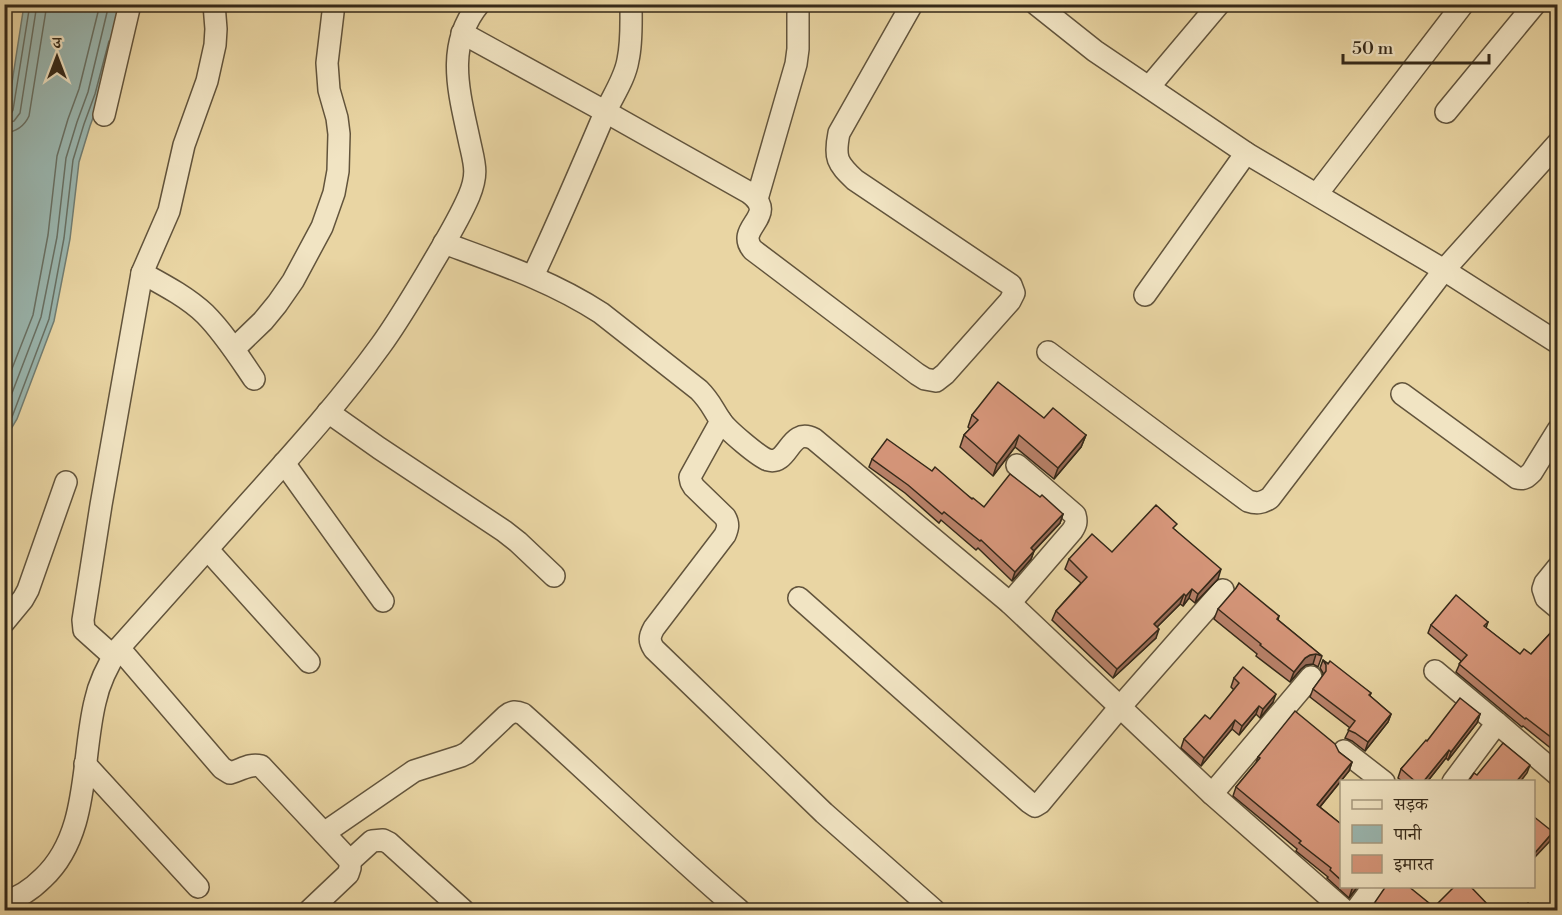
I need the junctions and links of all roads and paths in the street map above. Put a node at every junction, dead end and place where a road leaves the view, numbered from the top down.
1 (130, 4) edge
2 (214, 4) edge
3 (334, 4) edge
4 (479, 4) edge
5 (631, 4) edge
6 (798, 4) edge
7 (912, 4) edge
8 (1036, 4) edge
9 (1219, 4) edge
10 (1463, 4) edge
11 (1535, 4) edge
12 (462, 33) junction
13 (1149, 87) junction
14 (606, 112) junction
15 (1446, 112) dead end
16 (104, 116) dead end
17 (1557, 143) edge
18 (1246, 153) junction
19 (1317, 194) junction
20 (757, 199) junction
21 (444, 243) junction
22 (1444, 270) junction
23 (142, 273) junction
24 (533, 276) junction
25 (1145, 295) dead end
26 (1557, 343) edge
27 (234, 349) junction
28 (1048, 352) dead end
29 (254, 379) dead end
30 (1402, 394) dead end
31 (328, 412) junction
32 (721, 422) junction
33 (1557, 430) edge
34 (284, 463) junction
35 (1017, 465) dead end
36 (66, 482) dead end
37 (208, 550) junction
38 (1557, 567) edge
39 (554, 576) dead end
40 (1223, 590) dead end
41 (799, 598) dead end
42 (383, 601) dead end
43 (1010, 603) junction
44 (1557, 608) edge
45 (4, 622) edge
46 (116, 652) junction
47 (309, 662) dead end
48 (1435, 671) dead end
49 (1311, 677) dead end
50 (1120, 707) junction
51 (1497, 723) junction
52 (1344, 751) dead end
53 (85, 764) junction
54 (1557, 775) edge
55 (1381, 780) edge
56 (1454, 780) edge
57 (1212, 794) junction
58 (324, 833) junction
59 (350, 861) junction
60 (198, 886) dead end
61 (1372, 888) edge
62 (4, 902) edge
63 (310, 910) edge
64 (463, 910) edge
65 (739, 910) edge
66 (934, 910) edge
67 (1344, 910) edge
68 (1356, 910) edge

1 - 16 street
2 - 23 street
3 - 27 street
4 - 12 street
5 - 14 street
6 - 20 street
7 - 20 street
8 - 13 street
9 - 13 street
10 - 19 street
11 - 15 street
12 - 14 street
12 - 21 street
13 - 18 street
14 - 20 street
14 - 24 street
17 - 22 street
18 - 19 street
18 - 25 street
19 - 22 street
21 - 24 street
21 - 31 street
22 - 26 street
22 - 28 street
23 - 27 street
23 - 46 street
24 - 32 street
27 - 29 street
30 - 33 street
31 - 34 street
31 - 39 street
32 - 43 street
32 - 66 street
34 - 37 street
34 - 42 street
35 - 43 street
36 - 45 street
37 - 46 street
37 - 47 street
38 - 44 street
40 - 50 street
41 - 50 street
43 - 50 street
46 - 53 street
46 - 58 street
48 - 51 street
49 - 57 street
50 - 57 street
51 - 54 street
51 - 56 street
52 - 55 street
53 - 60 street
53 - 62 street
57 - 67 street
58 - 59 street
58 - 65 street
59 - 63 street
59 - 64 street
61 - 68 street

